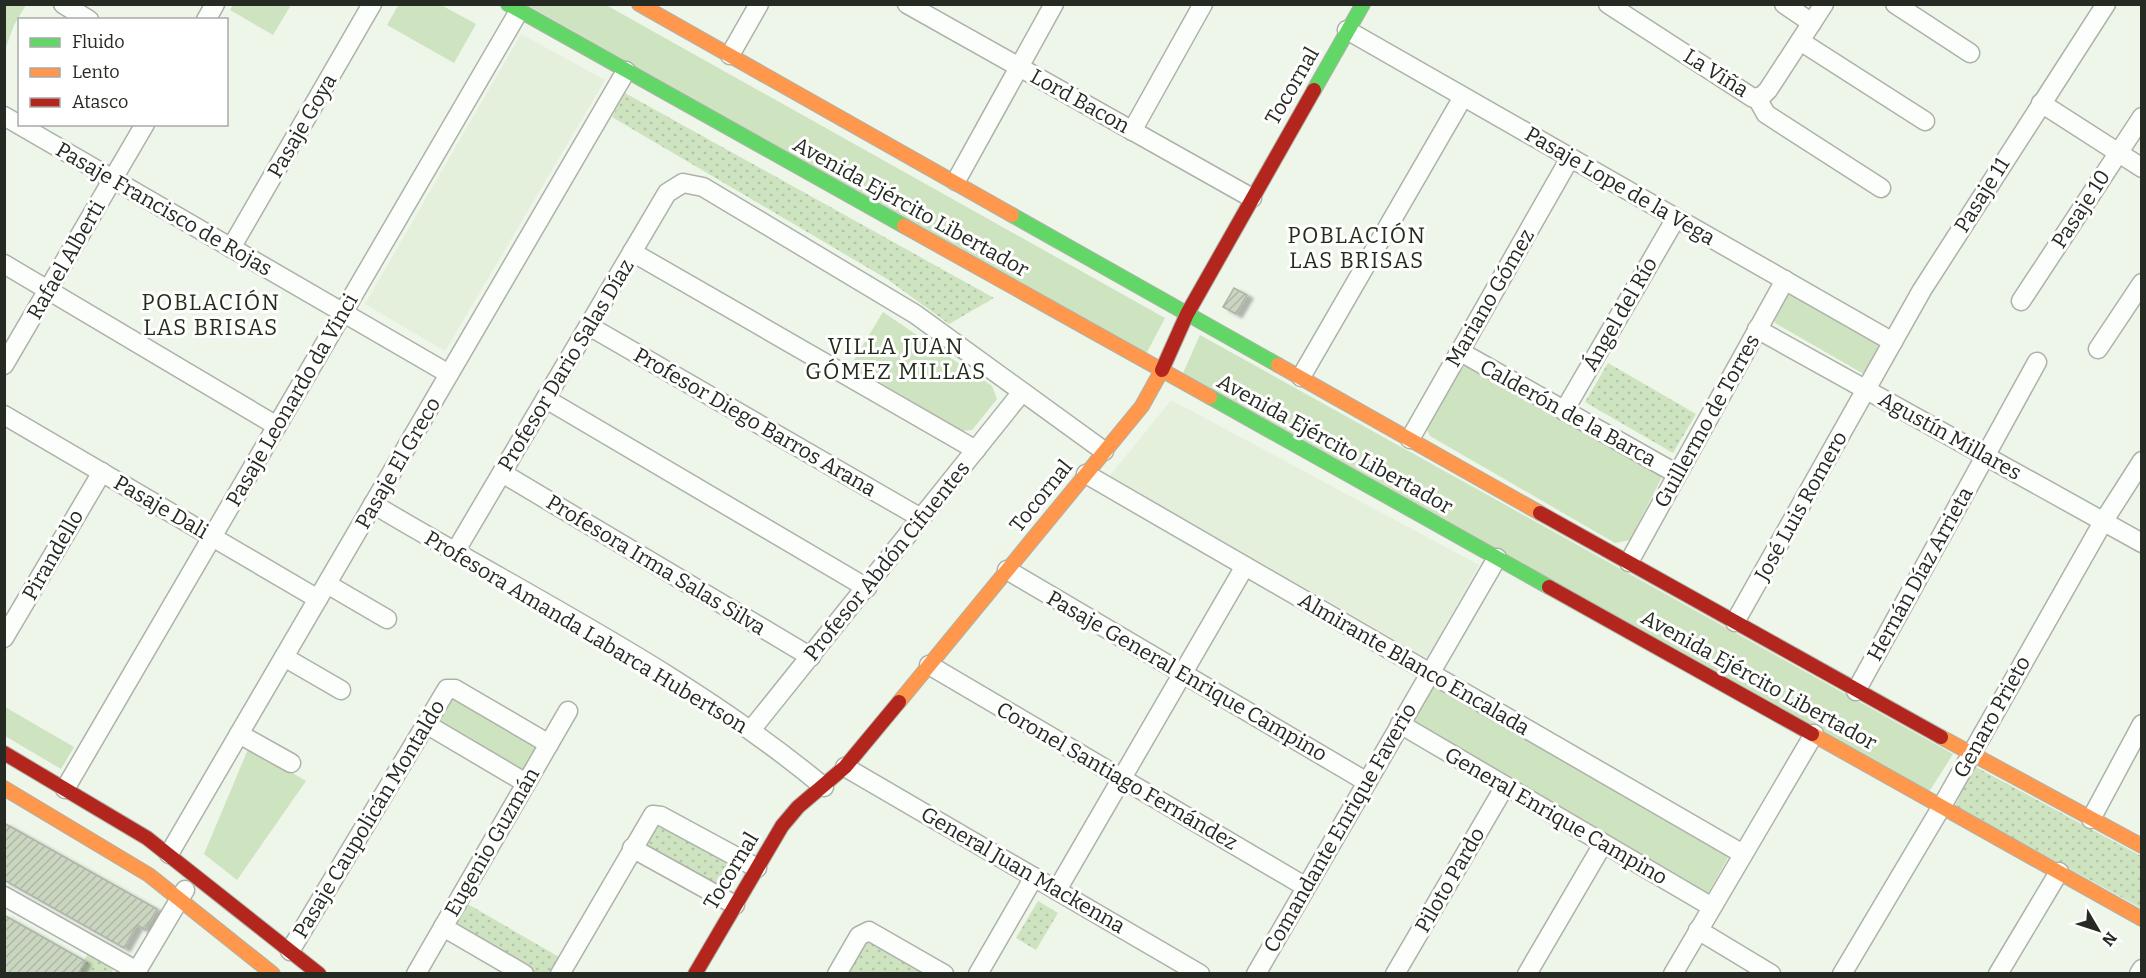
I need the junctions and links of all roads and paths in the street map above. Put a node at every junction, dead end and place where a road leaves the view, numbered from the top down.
1 (63, 4) edge
2 (215, 4) edge
3 (372, 4) edge
4 (639, 4) edge
5 (759, 4) edge
6 (907, 4) edge
7 (1054, 4) edge
8 (1203, 4) edge
9 (1608, 4) edge
10 (1784, 4) edge
11 (1824, 4) edge
12 (1895, 4) edge
13 (2106, 4) edge
14 (1358, 6) edge
15 (514, 8) edge
16 (86, 18) edge
17 (207, 18) edge
18 (1812, 23) junction
19 (1347, 30) junction
20 (1800, 41) junction
21 (1970, 53) dead end
22 (730, 55) junction
23 (1018, 67) junction
24 (626, 71) junction
25 (1462, 96) junction
26 (1757, 98) junction
27 (2041, 103) junction
28 (4, 116) edge
29 (2142, 117) edge
30 (1925, 121) dead end
31 (18, 124) edge
32 (21, 126) edge
33 (144, 126) edge
34 (1132, 131) junction
35 (2118, 153) junction
36 (1570, 158) junction
37 (2142, 168) edge
38 (113, 179) junction
39 (956, 181) junction
40 (1881, 188) dead end
41 (1252, 198) junction
42 (1676, 218) junction
43 (231, 248) junction
44 (632, 252) junction
45 (4, 264) edge
46 (1785, 280) junction
47 (2142, 283) edge
48 (48, 290) junction
49 (2021, 301) dead end
50 (343, 313) junction
51 (1187, 314) junction
52 (589, 326) junction
53 (1757, 329) junction
54 (1893, 342) junction
55 (2098, 349) dead end
56 (1460, 351) junction
57 (2037, 362) dead end
58 (4, 365) edge
59 (1161, 371) junction
60 (449, 374) junction
61 (1301, 377) junction
62 (1866, 390) junction
63 (1022, 392) junction
64 (546, 399) junction
65 (1564, 411) junction
66 (4, 415) edge
67 (277, 426) junction
68 (1410, 439) junction
69 (976, 450) junction
70 (1104, 451) junction
71 (1985, 456) junction
72 (2142, 461) edge
73 (102, 472) junction
74 (502, 473) junction
75 (1086, 474) junction
76 (1677, 474) junction
77 (373, 504) junction
78 (921, 518) junction
79 (2103, 522) junction
80 (212, 537) junction
81 (2142, 543) edge
82 (455, 552) junction
83 (1497, 558) junction
84 (1629, 562) junction
85 (1245, 566) junction
86 (1007, 570) junction
87 (867, 588) junction
88 (322, 592) junction
89 (387, 619) dead end
90 (1735, 622) junction
91 (4, 638) edge
92 (284, 657) junction
93 (811, 657) junction
94 (929, 665) junction
95 (1430, 673) junction
96 (1183, 674) junction
97 (341, 690) dead end
98 (1856, 691) junction
99 (568, 711) dead end
100 (426, 724) junction
101 (1400, 724) junction
102 (2142, 724) edge
103 (751, 730) junction
104 (239, 734) junction
105 (1814, 734) junction
106 (549, 744) junction
107 (4, 753) edge
108 (1971, 753) junction
109 (291, 763) dead end
110 (845, 767) junction
111 (1122, 779) junction
112 (1367, 782) junction
113 (526, 783) junction
114 (1505, 786) junction
115 (824, 787) junction
116 (4, 788) edge
117 (65, 789) junction
118 (1942, 806) junction
119 (2091, 819) junction
120 (1603, 844) junction
121 (2142, 846) edge
122 (632, 848) junction
123 (169, 854) junction
124 (1743, 854) junction
125 (757, 868) junction
126 (2059, 872) junction
127 (194, 873) junction
128 (1034, 877) junction
129 (1306, 887) junction
130 (1057, 890) junction
131 (4, 896) edge
132 (180, 898) junction
133 (735, 905) junction
134 (1712, 907) junction
135 (2142, 919) edge
136 (443, 927) junction
137 (1698, 930) junction
138 (291, 951) junction
139 (2142, 969) edge
140 (136, 972) edge
141 (273, 974) edge
142 (319, 974) edge
143 (416, 974) edge
144 (524, 974) edge
145 (560, 974) edge
146 (695, 974) edge
147 (837, 974) edge
148 (944, 974) edge
149 (978, 974) edge
150 (1200, 974) edge
151 (1256, 974) edge
152 (1395, 974) edge
153 (1527, 974) edge
154 (1673, 974) edge
155 (1771, 974) edge
156 (1842, 974) edge
157 (1998, 974) edge
158 (2139, 974) edge

1 - 16 street
2 - 17 street
3 - 43 street, Pasaje Goya
4 - 22 main road, Avenida Ejército Libertador
5 - 22 street
6 - 23 street, Lord Bacon
7 - 23 street
8 - 34 street
9 - 26 street, La Viña
10 - 18 street
11 - 18 street, La Viña
12 - 21 street
13 - 27 street, Pasaje 11
14 - 19 main road, Tocornal
15 - 24 main road, Avenida Ejército Libertador
15 - 50 street, Pasaje Leonardo da Vinci
18 - 20 street, La Viña
19 - 25 street, Pasaje Lope de la Vega
19 - 41 main road, Tocornal
20 - 26 street, La Viña
20 - 30 street
22 - 39 main road, Avenida Ejército Libertador
23 - 34 street, Lord Bacon
23 - 39 street
24 - 59 main road, Avenida Ejército Libertador
24 - 60 street, Pasaje El Greco
25 - 36 street, Pasaje Lope de la Vega
25 - 61 street
26 - 40 street
27 - 35 street
27 - 54 street, Pasaje 11
28 - 31 street, Pasaje Francisco de Rojas
29 - 35 street, Pasaje 10
32 - 38 street, Pasaje Francisco de Rojas
33 - 38 street, Rafael Alberti
34 - 41 street, Lord Bacon
35 - 37 street
35 - 49 street, Pasaje 10
36 - 42 street, Pasaje Lope de la Vega
36 - 56 street, Mariano Gómez
38 - 43 street, Pasaje Francisco de Rojas
38 - 48 street, Rafael Alberti
39 - 51 main road, Avenida Ejército Libertador
41 - 51 main road, Tocornal
42 - 46 street, Pasaje Lope de la Vega
42 - 65 street, Ángel del Río
43 - 50 street, Pasaje Francisco de Rojas
44 - 52 street, Profesor Dario Salas Díaz
44 - 63 street, Profesor Dario Salas Díaz
44 - 69 street
45 - 48 street
46 - 53 street, Guillermo de Torres
46 - 54 street, Pasaje Lope de la Vega
47 - 55 street
48 - 58 street, Rafael Alberti
48 - 67 street
50 - 60 street, Pasaje Francisco de Rojas
50 - 67 street, Pasaje Leonardo da Vinci
51 - 59 main road, Tocornal
51 - 61 main road, Avenida Ejército Libertador
52 - 64 street, Profesor Dario Salas Díaz
52 - 78 street, Profesor Diego Barros Arana
53 - 62 street, Agustín Millares
53 - 76 street, Guillermo de Torres
54 - 62 street, Pasaje 11
56 - 65 street, Calderón de la Barca
56 - 68 street, Mariano Gómez
57 - 71 street, Hernán Díaz Arrieta
59 - 70 main road, Tocornal
59 - 83 main road, Avenida Ejército Libertador
60 - 77 street, Pasaje El Greco
61 - 68 main road, Avenida Ejército Libertador
62 - 71 street, Agustín Millares
62 - 90 street, José Luis Romero
63 - 69 street, Profesor Abdón Cifuentes
63 - 70 street
64 - 74 street, Profesor Dario Salas Díaz
64 - 87 street
65 - 76 street, Calderón de la Barca
66 - 73 street, Pasaje Dali
67 - 80 street, Pasaje Leonardo da Vinci
68 - 84 main road, Avenida Ejército Libertador
69 - 78 street, Profesor Abdón Cifuentes
70 - 75 main road, Tocornal
71 - 79 street, Agustín Millares
71 - 98 street, Hernán Díaz Arrieta
72 - 79 street, Genaro Prieto
73 - 80 street, Pasaje Dali
73 - 91 street, Pirandello
74 - 82 street, Profesor Dario Salas Díaz
74 - 93 street, Profesora Irma Salas Silva
75 - 85 street, Almirante Blanco Encalada
75 - 86 main road, Tocornal
76 - 84 street, Guillermo de Torres
77 - 82 street, Profesora Amanda Labarca Hubertson
77 - 88 street, Pasaje El Greco
78 - 87 street, Profesor Abdón Cifuentes
79 - 81 street, Agustín Millares
79 - 108 street, Genaro Prieto
80 - 88 street, Pasaje Dali
80 - 117 street, Pasaje Leonardo da Vinci
82 - 103 street, Profesora Amanda Labarca Hubertson
83 - 95 street, Comandante Enrique Faverio
83 - 105 main road, Avenida Ejército Libertador
84 - 90 main road, Avenida Ejército Libertador
85 - 95 street, Almirante Blanco Encalada
85 - 96 street
86 - 94 main road, Tocornal
86 - 96 street, Pasaje General Enrique Campino
87 - 93 street, Profesor Abdón Cifuentes
88 - 89 street, Pasaje Dali
88 - 92 street, Pasaje El Greco
90 - 98 main road, Avenida Ejército Libertador
92 - 97 street
92 - 104 street, Pasaje El Greco
93 - 103 street, Profesor Abdón Cifuentes
94 - 110 main road, Tocornal
94 - 111 street, Coronel Santiago Fernández
95 - 101 street, Comandante Enrique Faverio
95 - 124 street, Almirante Blanco Encalada
96 - 111 street
96 - 112 street, Pasaje General Enrique Campino
98 - 108 main road, Avenida Ejército Libertador
99 - 106 street, Eugenio Guzmán
100 - 106 street, Pasaje Caupolicán Montaldo
100 - 113 street
100 - 138 street, Pasaje Caupolicán Montaldo
101 - 112 street, Comandante Enrique Faverio
101 - 114 street, General Enrique Campino
102 - 119 street
103 - 115 street, Profesora Amanda Labarca Hubertson
104 - 109 street
104 - 123 street, Pasaje El Greco
105 - 118 main road, Avenida Ejército Libertador
105 - 124 street
106 - 113 street, Eugenio Guzmán
107 - 117 main road
108 - 118 street, Genaro Prieto
108 - 119 main road, Avenida Ejército Libertador
110 - 115 main road, Tocornal
110 - 128 street, General Juan Mackenna
111 - 129 street, Coronel Santiago Fernández
111 - 130 street
112 - 129 street, Comandante Enrique Faverio
113 - 136 street, Eugenio Guzmán
114 - 120 street, General Enrique Campino
114 - 152 street, Piloto Pardo
115 - 125 main road, Tocornal
116 - 132 main road
117 - 123 main road
118 - 126 main road, Avenida Ejército Libertador
118 - 156 street, Genaro Prieto
119 - 121 main road, Avenida Ejército Libertador
120 - 134 street, General Enrique Campino
120 - 153 street
122 - 125 street
122 - 133 street
122 - 145 street
123 - 127 main road
124 - 134 street
125 - 133 main road, Tocornal
126 - 135 main road, Avenida Ejército Libertador
126 - 157 street
127 - 132 street
127 - 138 main road
128 - 130 street, General Juan Mackenna
128 - 149 street
129 - 151 street, Comandante Enrique Faverio
130 - 150 street, General Juan Mackenna
131 - 140 street
132 - 140 street
132 - 141 main road
133 - 146 main road, Tocornal
134 - 137 street
136 - 143 street, Eugenio Guzmán
136 - 144 street
137 - 154 street
137 - 155 street
138 - 142 main road
139 - 158 street
147 - 148 street

